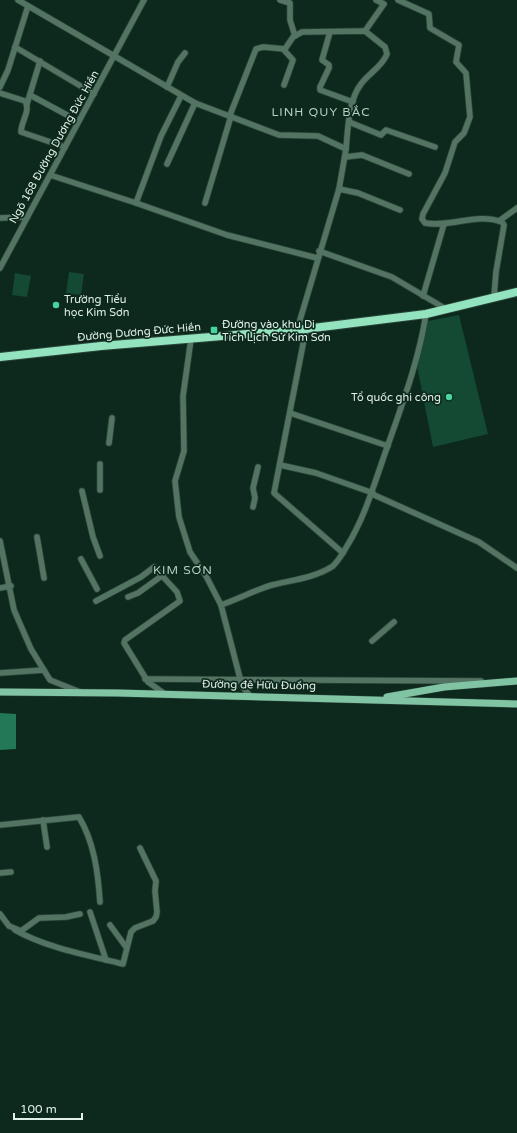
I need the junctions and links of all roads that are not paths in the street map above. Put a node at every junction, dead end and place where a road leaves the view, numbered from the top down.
1 (18, 0) edge
2 (144, 0) edge
3 (280, 0) edge
4 (376, 0) edge
5 (398, 0) edge
6 (386, 2) edge
7 (28, 6) junction
8 (365, 31) junction
9 (330, 32) junction
10 (295, 36) junction
11 (15, 47) junction
12 (284, 50) junction
13 (185, 53) dead end
14 (115, 56) junction
15 (40, 61) junction
16 (284, 85) dead end
17 (0, 87) edge
18 (166, 87) junction
19 (0, 92) edge
20 (94, 94) junction
21 (30, 95) junction
22 (181, 96) junction
23 (353, 102) junction
24 (195, 103) junction
25 (27, 104) junction
26 (67, 115) dead end
27 (231, 116) junction
28 (349, 122) junction
29 (65, 147) junction
30 (435, 147) dead end
31 (346, 149) junction
32 (345, 158) junction
33 (167, 164) dead end
34 (409, 174) dead end
35 (50, 175) junction
36 (339, 189) junction
37 (136, 203) junction
38 (205, 203) dead end
39 (517, 208) edge
40 (400, 210) dead end
41 (27, 217) junction
42 (0, 218) edge
43 (498, 220) junction
44 (444, 224) junction
45 (319, 252) junction
46 (317, 258) junction
47 (0, 268) edge
48 (517, 292) edge
49 (423, 296) junction
50 (494, 298) junction
51 (446, 309) junction
52 (426, 314) junction
53 (306, 329) junction
54 (297, 330) junction
55 (191, 339) junction
56 (0, 357) edge
57 (290, 413) junction
58 (112, 418) dead end
59 (109, 443) dead end
60 (388, 446) junction
61 (100, 464) dead end
62 (280, 465) junction
63 (258, 467) dead end
64 (100, 490) dead end
65 (82, 491) dead end
66 (372, 494) junction
67 (253, 508) dead end
68 (37, 537) dead end
69 (0, 541) edge
70 (343, 553) junction
71 (100, 556) dead end
72 (81, 559) dead end
73 (517, 568) edge
74 (163, 575) junction
75 (44, 578) dead end
76 (10, 586) junction
77 (0, 588) edge
78 (97, 589) dead end
79 (128, 597) dead end
80 (96, 601) dead end
81 (221, 605) junction
82 (394, 622) dead end
83 (372, 641) dead end
84 (44, 670) junction
85 (0, 673) edge
86 (145, 678) junction
87 (517, 680) edge
88 (242, 683) junction
89 (0, 692) edge
90 (81, 692) junction
91 (165, 694) junction
92 (235, 696) junction
93 (250, 696) junction
94 (373, 699) junction
95 (517, 704) edge
96 (43, 820) junction
97 (0, 825) edge
98 (47, 847) dead end
99 (140, 848) dead end
100 (11, 872) dead end
101 (0, 873) edge
102 (100, 902) dead end
103 (90, 912) dead end
104 (0, 914) edge
105 (80, 914) dead end
106 (110, 925) dead end
107 (16, 930) junction
108 (126, 948) junction
109 (106, 960) junction

1 - 7 street
2 - 14 street, Ngõ 168 Đường Dương Đức Hiền
3 - 10 street
4 - 6 street
5 - 44 street
6 - 8 street
7 - 11 street
7 - 14 street
8 - 9 street
8 - 23 street
9 - 10 street
9 - 23 street
10 - 12 street
11 - 15 street
11 - 17 street
12 - 16 street
12 - 27 street
13 - 18 street
14 - 18 street
14 - 20 street, Ngõ 168 Đường Dương Đức Hiền
15 - 20 street
15 - 21 street
18 - 22 street
19 - 25 street
20 - 29 street, Ngõ 168 Đường Dương Đức Hiền
21 - 25 street
21 - 26 street
22 - 24 street
22 - 37 street
23 - 28 street
24 - 27 street
24 - 33 street
25 - 29 street
27 - 31 street
27 - 38 street
28 - 30 street
28 - 31 street
29 - 35 street, Ngõ 168 Đường Dương Đức Hiền
31 - 32 street
32 - 34 street
32 - 36 street
35 - 37 street
35 - 41 street, Ngõ 168 Đường Dương Đức Hiền
36 - 40 street
36 - 45 street
37 - 46 street
39 - 43 street
41 - 42 street
41 - 47 street, Ngõ 168 Đường Dương Đức Hiền
43 - 44 street
43 - 50 street
44 - 49 street
45 - 46 street
45 - 49 street
46 - 54 street
48 - 50 highway, Đường Dương Đức Hiền
49 - 51 street
50 - 51 highway, Đường Dương Đức Hiền
51 - 52 highway, Đường Dương Đức Hiền
52 - 53 highway, Đường Dương Đức Hiền
52 - 60 street
53 - 54 highway, Đường Dương Đức Hiền
53 - 57 street
54 - 55 highway, Đường Dương Đức Hiền
55 - 56 highway, Đường Dương Đức Hiền
55 - 81 street
57 - 60 street
57 - 62 street
58 - 59 street
60 - 66 street
61 - 64 street
62 - 66 street
62 - 70 street
63 - 67 street
65 - 71 street
66 - 70 street
66 - 73 street
68 - 75 street
69 - 76 street
70 - 81 street
72 - 78 street
74 - 79 street
74 - 80 street
74 - 86 street
76 - 77 street
76 - 84 street
81 - 88 street
82 - 83 street
84 - 85 street
84 - 90 street
86 - 88 street
86 - 91 street
87 - 88 street
87 - 94 main road
88 - 92 street
88 - 93 street
89 - 90 main road, Đường đê Hữu Đuống
90 - 91 main road, Đường đê Hữu Đuống
91 - 92 main road, Đường đê Hữu Đuống
92 - 93 main road, Đường đê Hữu Đuống
93 - 94 main road, Đường đê Hữu Đuống
94 - 95 main road, Đường đê Hữu Đuống
96 - 97 street
96 - 98 street
96 - 102 street
99 - 108 street
100 - 101 street
103 - 109 street
104 - 107 street
105 - 107 street
106 - 108 street
107 - 109 street
108 - 109 street

